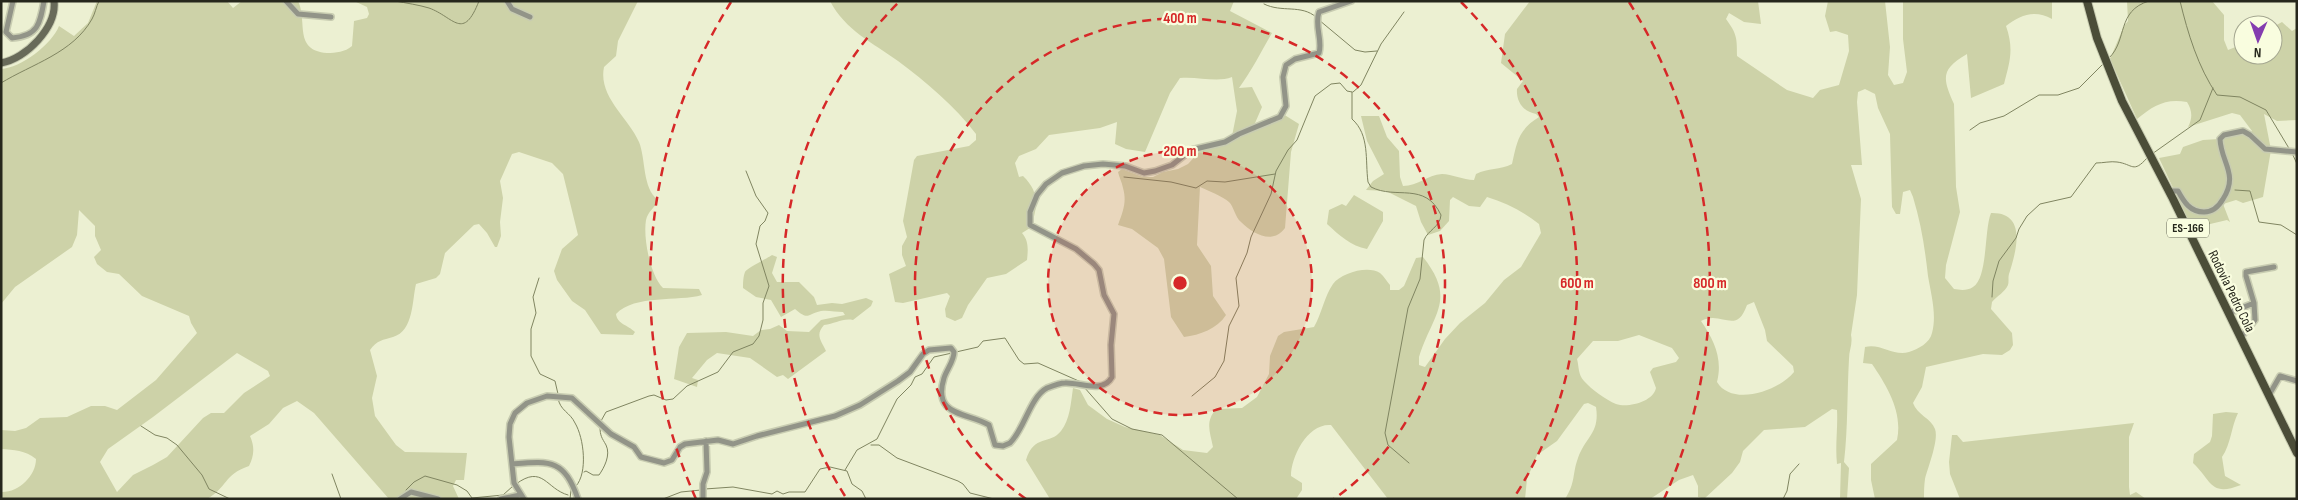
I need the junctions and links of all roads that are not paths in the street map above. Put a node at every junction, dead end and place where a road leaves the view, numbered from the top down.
1 (13, 1) edge
2 (44, 1) edge
3 (54, 1) edge
4 (286, 1) edge
5 (507, 1) edge
6 (1351, 1) edge
7 (2087, 1) edge
8 (331, 17) dead end
9 (530, 17) dead end
10 (1, 63) edge
11 (2297, 152) edge
12 (2170, 191) junction
13 (2274, 267) dead end
14 (2254, 303) junction
15 (2229, 313) junction
16 (2241, 337) junction
17 (2297, 381) edge
18 (2269, 395) junction
19 (706, 441) junction
20 (2297, 453) edge
21 (512, 464) junction
22 (522, 497) edge
23 (400, 499) edge
24 (438, 499) edge
25 (501, 499) edge
26 (578, 499) edge
27 (703, 499) edge

1 - 2 street
3 - 10 street
4 - 8 street
5 - 9 street
6 - 19 street
7 - 12 main road, Rodovia Pedro Cola / ES-166
11 - 12 street
12 - 15 main road, Rodovia Pedro Cola / ES-166
13 - 14 street
14 - 15 street
14 - 16 street
15 - 16 main road, Rodovia Pedro Cola / ES-166
16 - 18 main road, Rodovia Pedro Cola / ES-166
17 - 18 street
18 - 20 main road, Rodovia Pedro Cola / ES-166
19 - 21 street
19 - 27 street
21 - 22 street
21 - 26 street
22 - 25 street
23 - 24 street

